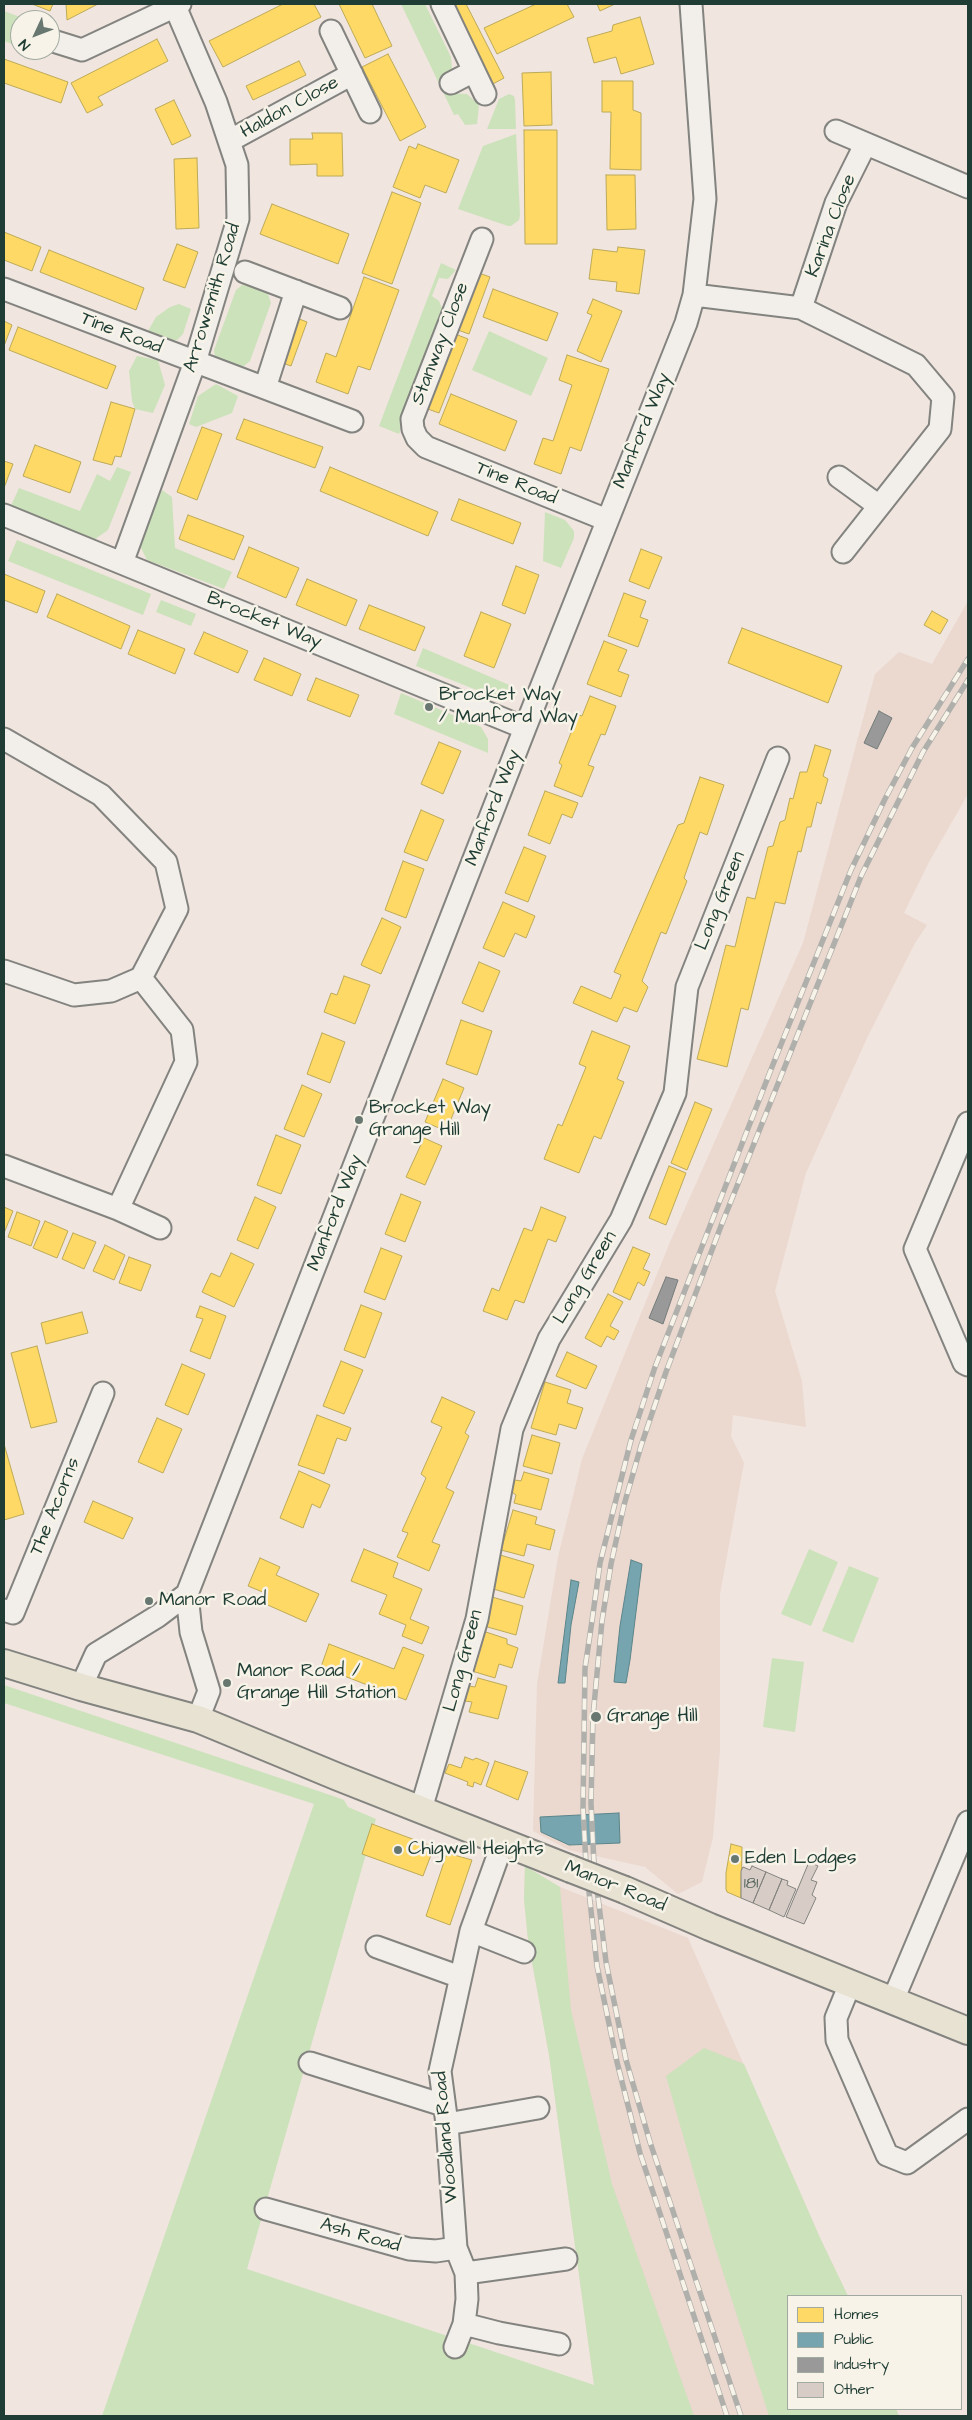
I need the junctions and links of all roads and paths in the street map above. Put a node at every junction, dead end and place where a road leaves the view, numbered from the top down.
1 (442, 4) edge
2 (691, 4) edge
3 (176, 5) edge
4 (331, 31) dead end
5 (60, 43) edge
6 (474, 71) junction
7 (352, 74) junction
8 (451, 83) dead end
9 (485, 94) dead end
10 (370, 112) dead end
11 (836, 131) dead end
12 (229, 141) junction
13 (866, 145) junction
14 (968, 187) edge
15 (482, 239) dead end
16 (245, 272) dead end
17 (4, 289) edge
18 (296, 292) junction
19 (694, 295) junction
20 (340, 308) dead end
21 (801, 308) junction
22 (195, 362) junction
23 (265, 388) junction
24 (352, 421) dead end
25 (426, 447) joint
26 (839, 477) dead end
27 (879, 506) junction
28 (4, 515) edge
29 (607, 520) junction
30 (843, 552) dead end
31 (122, 563) junction
32 (525, 728) junction
33 (4, 739) edge
34 (778, 758) dead end
35 (4, 971) edge
36 (141, 978) junction
37 (968, 1123) edge
38 (4, 1166) edge
39 (118, 1209) junction
40 (160, 1228) dead end
41 (968, 1365) edge
42 (103, 1393) dead end
43 (187, 1594) junction
44 (4, 1610) edge
45 (4, 1663) edge
46 (82, 1687) junction
47 (198, 1719) junction
48 (421, 1809) junction
49 (968, 1822) edge
50 (503, 1842) junction
51 (470, 1931) junction
52 (377, 1947) dead end
53 (524, 1952) dead end
54 (460, 1977) junction
55 (850, 1984) junction
56 (893, 2000) junction
57 (968, 2031) edge
58 (310, 2063) dead end
59 (538, 2108) dead end
60 (445, 2115) junction
61 (968, 2119) edge
62 (266, 2209) dead end
63 (456, 2248) junction
64 (566, 2259) dead end
65 (466, 2273) junction
66 (464, 2324) junction
67 (559, 2344) dead end
68 (455, 2347) dead end

1 - 6 street
2 - 19 street, Manford Way
3 - 5 street
3 - 12 street, Arrowsmith Road
4 - 7 street, Haldon Close
6 - 8 street
6 - 9 street
7 - 10 street, Haldon Close
7 - 12 street, Haldon Close
11 - 13 street
12 - 22 street, Arrowsmith Road
13 - 14 street
13 - 21 street, Karina Close
15 - 25 street, Stanway Close
16 - 18 street
17 - 22 street, Tine Road
18 - 20 street
18 - 23 street
19 - 21 street
19 - 29 street, Manford Way
21 - 27 street
22 - 23 street, Tine Road
22 - 31 street, Arrowsmith Road
23 - 24 street, Tine Road
25 - 29 street, Tine Road
26 - 27 street
27 - 30 street
28 - 31 street, Brocket Way
29 - 32 street, Manford Way
31 - 32 street, Brocket Way
32 - 43 street, Manford Way
33 - 36 street
34 - 48 street, Long Green
35 - 36 street
36 - 39 street
37 - 41 street
38 - 39 street
39 - 40 street
42 - 44 street, The Acorns
43 - 46 street
43 - 47 street, Manford Way
45 - 46 main road, Manor Road
46 - 47 main road, Manor Road
47 - 48 main road, Manor Road
48 - 50 main road, Manor Road
49 - 56 street
50 - 51 street, Woodland Road
50 - 55 main road, Manor Road, bridge
51 - 53 street
51 - 54 street, Woodland Road
52 - 54 street
54 - 60 street, Woodland Road
55 - 56 main road, Manor Road
55 - 61 street
56 - 57 main road, Manor Road
58 - 60 street
59 - 60 street
60 - 63 street, Woodland Road
62 - 63 street, Ash Road
63 - 65 street, Woodland Road
64 - 65 street
65 - 66 street, Woodland Road
66 - 67 street
66 - 68 street, Woodland Road

